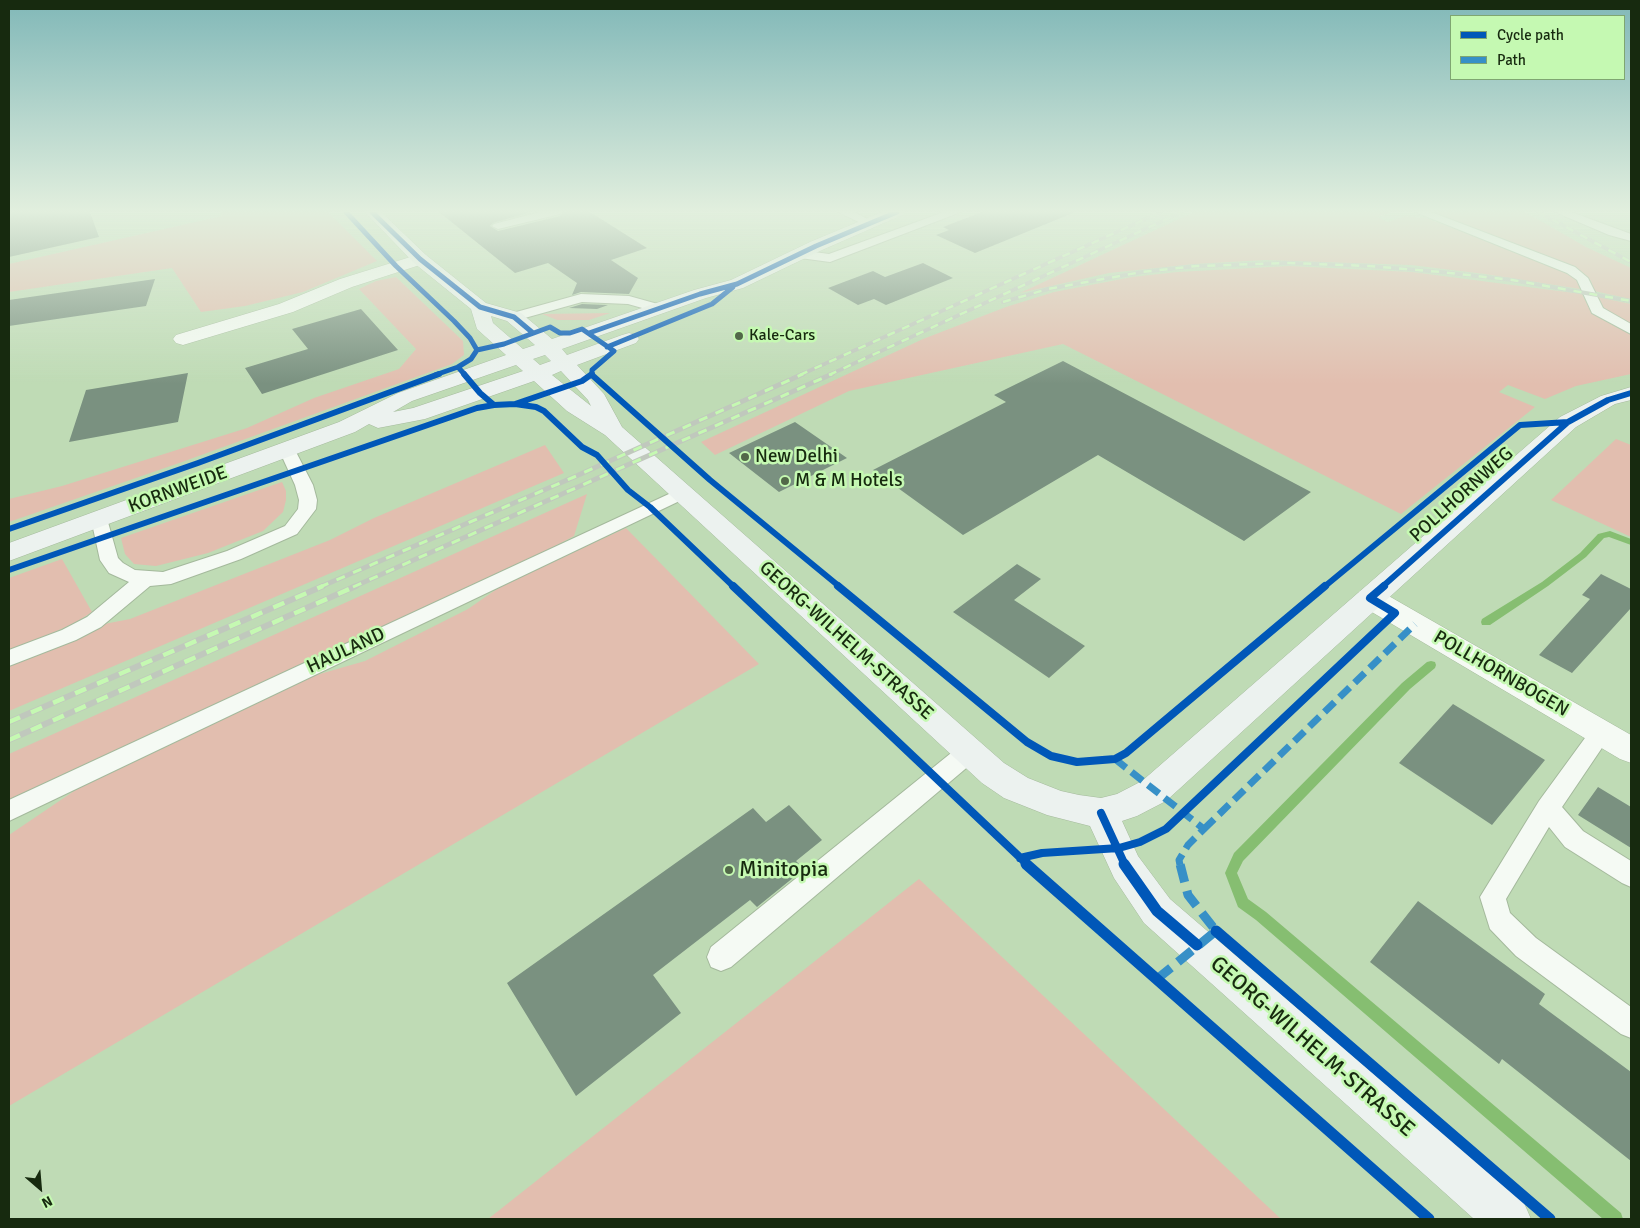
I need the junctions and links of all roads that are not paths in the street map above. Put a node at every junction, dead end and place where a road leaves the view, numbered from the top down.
1 (388, 269) edge
2 (433, 269) edge
3 (768, 269) edge
4 (1569, 269) edge
5 (737, 284) junction
6 (480, 308) junction
7 (660, 309) junction
8 (514, 317) junction
9 (1631, 330) edge
10 (183, 339) dead end
11 (549, 347) junction
12 (520, 358) junction
13 (565, 363) junction
14 (537, 373) junction
15 (1631, 393) edge
16 (347, 427) junction
17 (613, 430) junction
18 (286, 450) junction
19 (684, 492) junction
20 (100, 519) junction
21 (9, 552) edge
22 (145, 579) junction
23 (1370, 598) junction
24 (9, 658) edge
25 (1601, 733) junction
26 (1631, 750) edge
27 (969, 752) junction
28 (1548, 808) junction
29 (1113, 810) junction
30 (9, 811) edge
31 (1631, 875) edge
32 (721, 957) dead end
33 (1631, 1024) edge
34 (1508, 1219) edge

1 - 10 street
2 - 6 main road, GEORG-WILHELM-STRASSE
3 - 5 main road
4 - 9 lane
5 - 7 main road, KORNWEIDE
5 - 13 main road, KORNWEIDE
6 - 8 main road, GEORG-WILHELM-STRASSE
6 - 12 main road, GEORG-WILHELM-STRASSE
7 - 8 lane
7 - 11 main road, KORNWEIDE
8 - 11 main road, GEORG-WILHELM-STRASSE
11 - 12 main road, KORNWEIDE
11 - 13 main road, GEORG-WILHELM-STRASSE
12 - 14 main road, GEORG-WILHELM-STRASSE
12 - 16 main road, KORNWEIDE
13 - 14 main road, KORNWEIDE
13 - 17 main road, GEORG-WILHELM-STRASSE
14 - 16 main road, KORNWEIDE
14 - 17 main road, GEORG-WILHELM-STRASSE
15 - 23 main road, POLLHORNWEG
16 - 18 main road, KORNWEIDE
17 - 19 main road, GEORG-WILHELM-STRASSE
18 - 20 main road, KORNWEIDE
18 - 22 lane
19 - 27 main road, GEORG-WILHELM-STRASSE
19 - 30 lane, HAULAND
20 - 21 main road, KORNWEIDE
20 - 22 lane
22 - 24 lane
23 - 25 street, POLLHORNBOGEN
23 - 29 main road, POLLHORNWEG
25 - 26 street, POLLHORNBOGEN
25 - 28 lane
27 - 29 main road, GEORG-WILHELM-STRASSE
27 - 32 lane
28 - 31 lane
28 - 33 lane
29 - 34 main road, GEORG-WILHELM-STRASSE

